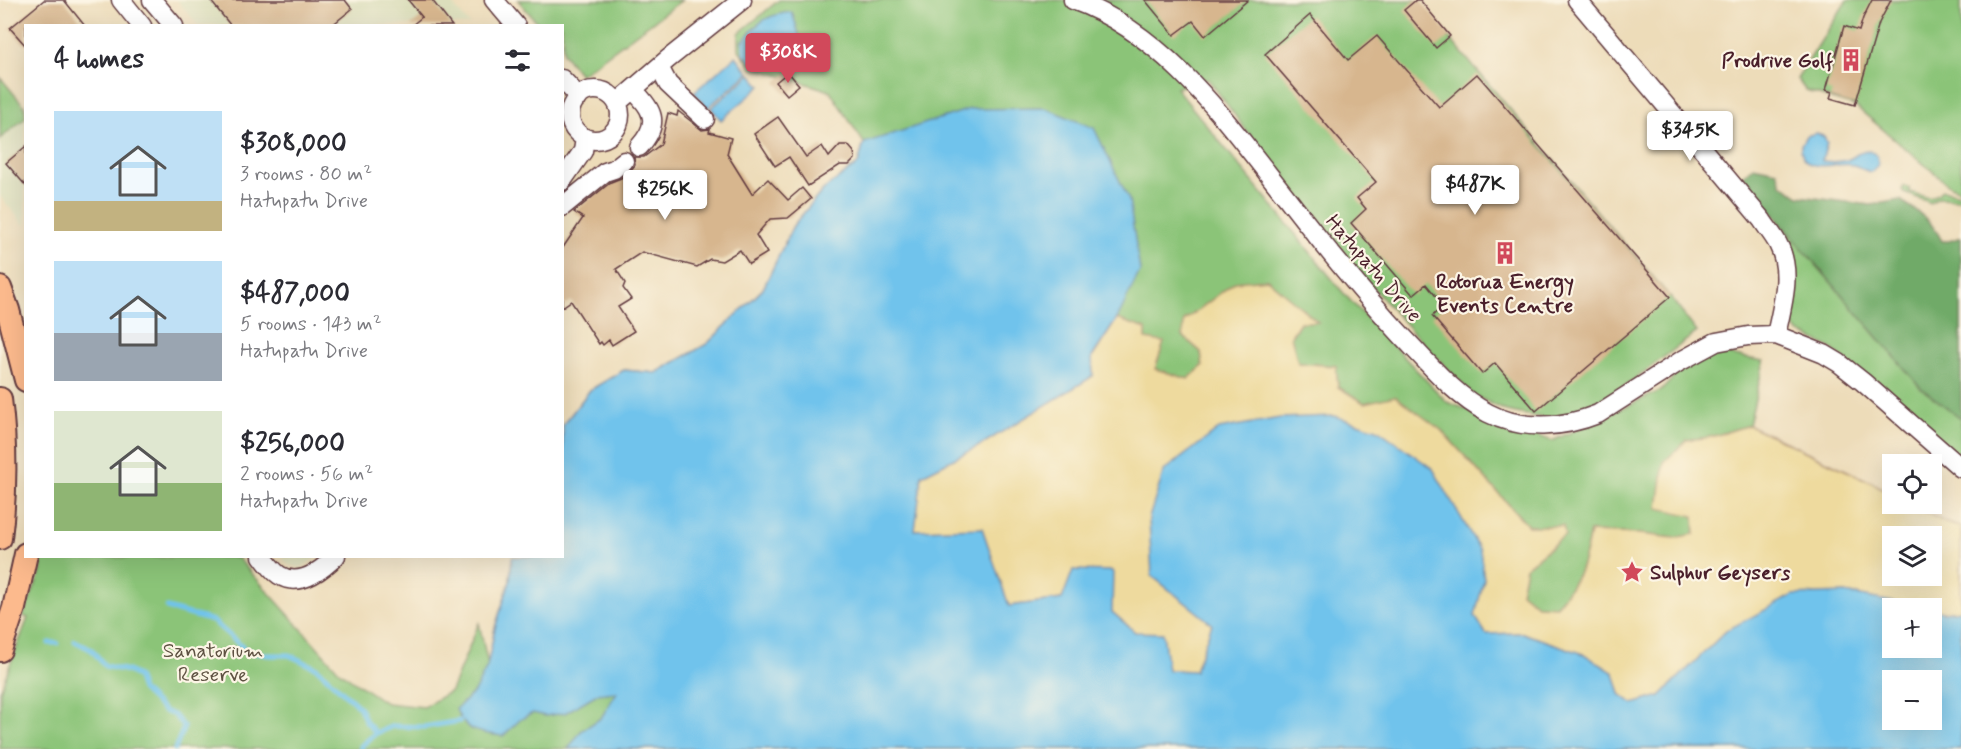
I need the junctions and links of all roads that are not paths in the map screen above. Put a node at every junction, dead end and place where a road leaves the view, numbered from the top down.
1 (121, 0) edge
2 (152, 0) edge
3 (494, 0) edge
4 (742, 0) edge
5 (1073, 0) edge
6 (1577, 0) edge
7 (166, 23) edge
8 (140, 24) edge
9 (514, 24) edge
10 (659, 67) junction
11 (564, 81) edge
12 (633, 90) junction
13 (579, 97) junction
14 (617, 103) junction
15 (705, 119) dead end
16 (584, 144) junction
17 (639, 147) dead end
18 (624, 162) dead end
19 (605, 172) junction
20 (564, 178) edge
21 (590, 184) junction
22 (564, 205) edge
23 (0, 288) edge
24 (1776, 334) junction
25 (24, 372) edge
26 (0, 399) edge
27 (1961, 468) edge
28 (0, 538) edge
29 (25, 558) edge
30 (264, 558) edge
31 (334, 558) edge
32 (0, 650) edge

1 - 8 street
2 - 7 street
3 - 9 street
4 - 10 street
5 - 24 street, Hatupatu Drive
6 - 24 street
10 - 12 street
10 - 15 street
11 - 13 street
12 - 14 street
12 - 17 street
13 - 14 street
13 - 16 street
14 - 16 street
16 - 19 street
16 - 20 street
16 - 21 street
18 - 19 street
19 - 21 street
21 - 22 street
23 - 25 main road
24 - 27 street, Hatupatu Drive
26 - 28 main road
29 - 32 main road
30 - 31 street

